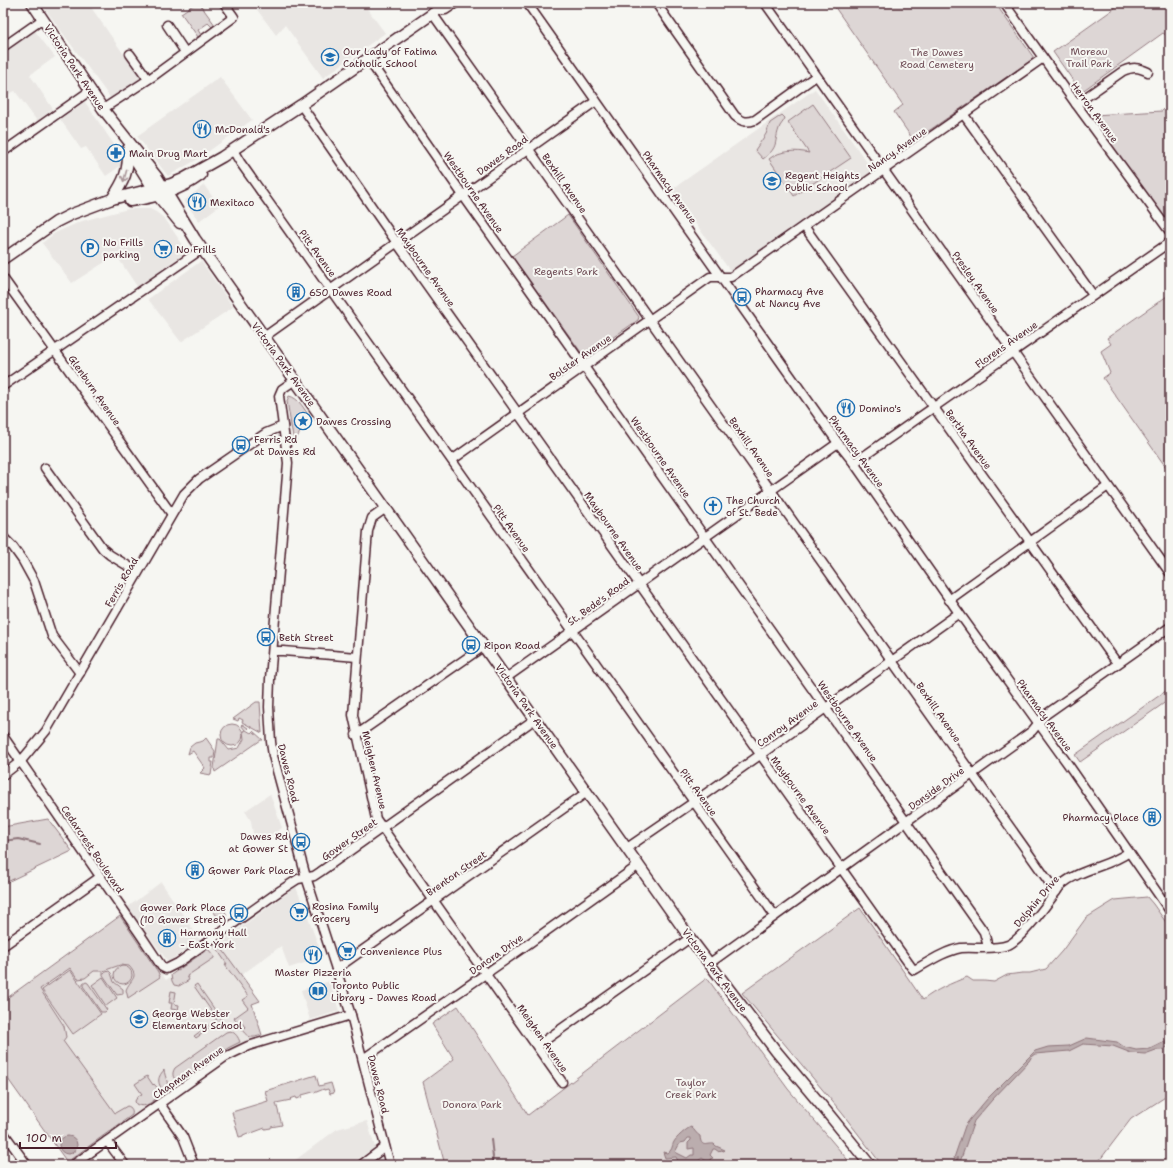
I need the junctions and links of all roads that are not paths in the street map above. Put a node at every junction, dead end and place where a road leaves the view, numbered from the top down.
1 (224, 3) edge
2 (454, 3) edge
3 (528, 3) edge
4 (656, 3) edge
5 (765, 3) edge
6 (1004, 3) edge
7 (36, 4) edge
8 (436, 9) edge
9 (43, 19) junction
10 (167, 25) dead end
11 (3, 47) edge
12 (185, 52) junction
13 (130, 54) dead end
14 (1043, 58) junction
15 (368, 59) junction
16 (1148, 72) dead end
17 (816, 76) junction
18 (148, 79) junction
19 (91, 90) junction
20 (596, 101) junction
21 (1076, 104) junction
22 (301, 105) junction
23 (103, 109) junction
24 (964, 115) junction
25 (118, 130) junction
26 (128, 149) junction
27 (529, 149) junction
28 (233, 150) junction
29 (3, 152) edge
30 (884, 170) junction
31 (161, 191) junction
32 (463, 196) junction
33 (109, 201) junction
34 (804, 226) junction
35 (1170, 232) edge
36 (1170, 242) edge
37 (397, 243) junction
38 (202, 249) junction
39 (3, 259) edge
40 (720, 276) junction
41 (3, 278) edge
42 (331, 290) junction
43 (1093, 295) junction
44 (649, 320) junction
45 (264, 337) junction
46 (55, 350) junction
47 (1013, 352) junction
48 (585, 366) junction
49 (295, 380) junction
50 (3, 386) edge
51 (934, 408) junction
52 (518, 413) junction
53 (283, 426) junction
54 (838, 443) junction
55 (452, 460) junction
56 (854, 463) junction
57 (45, 468) dead end
58 (1108, 486) junction
59 (770, 490) junction
60 (386, 508) junction
61 (171, 513) junction
62 (3, 537) edge
63 (705, 537) junction
64 (1030, 541) junction
65 (138, 572) junction
66 (1170, 573) edge
67 (639, 584) junction
68 (949, 600) junction
69 (958, 613) junction
70 (1170, 627) edge
71 (573, 632) junction
72 (484, 646) junction
73 (273, 651) junction
74 (357, 656) junction
75 (891, 661) junction
76 (1117, 663) junction
77 (80, 673) junction
78 (506, 678) junction
79 (826, 708) junction
80 (535, 719) junction
81 (1039, 724) junction
82 (356, 734) junction
83 (3, 736) edge
84 (760, 755) junction
85 (21, 761) junction
86 (972, 774) junction
87 (3, 775) edge
88 (587, 792) junction
89 (694, 802) junction
90 (907, 822) junction
91 (382, 828) junction
92 (627, 848) junction
93 (1130, 852) junction
94 (639, 865) junction
95 (842, 868) junction
96 (100, 877) junction
97 (306, 877) junction
98 (1056, 892) junction
99 (434, 901) junction
100 (1170, 911) edge
101 (775, 916) junction
102 (690, 938) junction
103 (3, 946) edge
104 (988, 947) junction
105 (710, 963) junction
106 (170, 968) joint
107 (912, 968) joint
108 (336, 969) junction
109 (486, 974) junction
110 (352, 1015) junction
111 (537, 1046) junction
112 (363, 1059) junction
113 (562, 1082) dead end
114 (160, 1104) junction
115 (3, 1132) edge
116 (107, 1141) junction
117 (385, 1147) junction
118 (27, 1165) edge
119 (73, 1165) edge
120 (125, 1165) edge
121 (194, 1165) edge
122 (361, 1165) edge
123 (390, 1165) edge
124 (870, 1165) edge

1 - 12 street
2 - 8 main road
3 - 20 street, Pharmacy Avenue
4 - 17 street
5 - 17 street, Presley Avenue
6 - 14 street, Herron Avenue
7 - 9 main road, Victoria Park Avenue
8 - 15 main road
8 - 27 street, Bexhill Avenue
9 - 11 street
9 - 19 main road, Victoria Park Avenue
10 - 12 street
12 - 18 street
13 - 18 street
14 - 21 street, Herron Avenue
14 - 24 street, Nancy Avenue
15 - 22 main road
15 - 32 street, Westbourne Avenue
16 - 21 street
17 - 30 street, Presley Avenue
18 - 23 street
19 - 23 main road, Victoria Park Avenue
19 - 29 street
20 - 27 street, Dawes Road
20 - 40 street, Pharmacy Avenue
21 - 35 street, Herron Avenue
22 - 28 main road
22 - 37 street, Maybourne Avenue
23 - 25 main road, Victoria Park Avenue
24 - 30 street, Nancy Avenue
24 - 43 street
25 - 26 main road, Victoria Park Avenue
25 - 31 main road, Victoria Park Avenue
26 - 31 main road, Victoria Park Avenue
26 -> 33 main road
27 - 32 street, Dawes Road
27 - 44 street, Bexhill Avenue
28 - 31 main road
28 - 42 street, Pitt Avenue
30 - 34 street, Nancy Avenue
30 - 47 street, Presley Avenue
31 - 33 main road
31 - 38 main road, Victoria Park Avenue
32 - 37 street, Dawes Road
32 - 48 street, Westbourne Avenue
33 - 39 main road
34 - 40 street, Nancy Avenue
34 - 51 street, Bertha Avenue
36 - 43 street, Florens Avenue
37 - 42 street, Dawes Road
37 - 52 street, Maybourne Avenue
38 - 45 main road, Victoria Park Avenue
38 - 46 street
40 - 44 street, Bolster Avenue
40 - 54 street, Pharmacy Avenue
41 - 46 street, Glenburn Avenue
42 - 45 street, Dawes Road
42 - 55 street, Pitt Avenue
43 - 47 street, Florens Avenue
44 - 48 street, Bolster Avenue
44 - 59 street, Bexhill Avenue
45 - 49 main road, Victoria Park Avenue
46 - 50 street
46 - 61 street, Glenburn Avenue
47 - 51 street, Florens Avenue
47 - 58 street, Presley Avenue
48 - 52 street, Bolster Avenue
48 - 63 street, Westbourne Avenue
49 - 53 street, Dawes Road
49 - 60 main road, Victoria Park Avenue
51 - 56 street, Florens Avenue
51 - 64 street, Bertha Avenue
52 - 55 street, Bolster Avenue
52 - 67 street, Maybourne Avenue
53 - 61 street, Ferris Road
53 - 73 street, Dawes Road
54 - 56 street, Pharmacy Avenue
54 - 59 street, St. Bede's Road
55 - 71 street, Pitt Avenue
56 - 68 street, Pharmacy Avenue
57 - 65 street
58 - 64 street
58 - 66 street, Presley Avenue
59 - 63 street, St. Bede's Road
59 - 75 street, Bexhill Avenue
60 - 72 main road, Victoria Park Avenue
60 - 74 street, Meighen Avenue
61 - 65 street, Ferris Road
62 - 77 street
63 - 67 street, St. Bede's Road
63 - 79 street, Westbourne Avenue
64 - 68 street
64 - 76 street, Bertha Avenue
65 - 77 street, Ferris Road
67 - 71 street, St. Bede's Road
67 - 84 street, Maybourne Avenue
68 - 69 street, Pharmacy Avenue
69 - 75 street, Conroy Avenue
69 - 81 street, Pharmacy Avenue
70 - 76 street, Donside Drive
71 - 78 street, St. Bede's Road
71 - 89 street, Pitt Avenue
72 - 78 main road, Victoria Park Avenue
72 - 82 street
73 - 74 street
73 - 97 street, Dawes Road
74 - 82 street, Meighen Avenue
75 - 79 street, Conroy Avenue
75 - 86 street, Bexhill Avenue
76 - 81 street, Donside Drive
77 - 85 street, Ferris Road
78 - 80 main road, Victoria Park Avenue
79 - 84 street, Conroy Avenue
79 - 90 street, Westbourne Avenue
80 - 88 main road, Victoria Park Avenue
80 - 91 street, Gower Street
81 - 86 street, Donside Drive
81 - 93 street, Pharmacy Avenue
82 - 91 street, Meighen Avenue
83 - 85 street, Cedarcrest Boulevard
84 - 89 street, Conroy Avenue
84 - 95 street, Maybourne Avenue
85 - 87 street, Ferris Road
85 - 96 street, Cedarcrest Boulevard
86 - 90 street, Donside Drive
86 - 98 street, Bexhill Avenue
88 - 92 main road, Victoria Park Avenue
88 - 99 street, Brenton Street
89 - 92 street, Conroy Avenue
89 - 101 street, Pitt Avenue
90 - 95 street, Donside Drive
90 - 104 street, Westbourne Avenue
91 - 97 street, Gower Street
91 - 99 street, Meighen Avenue
92 - 94 main road, Victoria Park Avenue
93 - 98 street, Dolphin Drive
93 - 100 street, Pharmacy Avenue
94 - 102 main road, Victoria Park Avenue
94 - 109 street, Donora Drive
95 - 101 street, Donside Drive
95 - 107 street, Maybourne Avenue
96 - 103 street
96 - 106 street, Cedarcrest Boulevard
97 - 106 street, Gower Street
97 - 108 street, Dawes Road
98 - 104 street, Dolphin Drive
99 - 108 street, Brenton Street
99 - 109 street, Meighen Avenue
101 - 105 street, Donside Drive
102 - 105 main road, Victoria Park Avenue
102 - 111 street
104 - 107 street, Dolphin Drive
105 - 124 main road, Victoria Park Avenue
108 - 110 street, Dawes Road
109 - 111 street, Meighen Avenue
109 - 112 street, Donora Drive
110 - 112 street, Dawes Road
110 - 114 street, Chapman Avenue
111 - 113 street, Meighen Avenue
112 - 117 street, Dawes Road
114 - 116 street, Chapman Avenue
114 - 121 street
115 - 118 street
116 - 119 street, Chapman Avenue
116 - 120 street
117 - 122 street
117 - 123 street, Dawes Road

